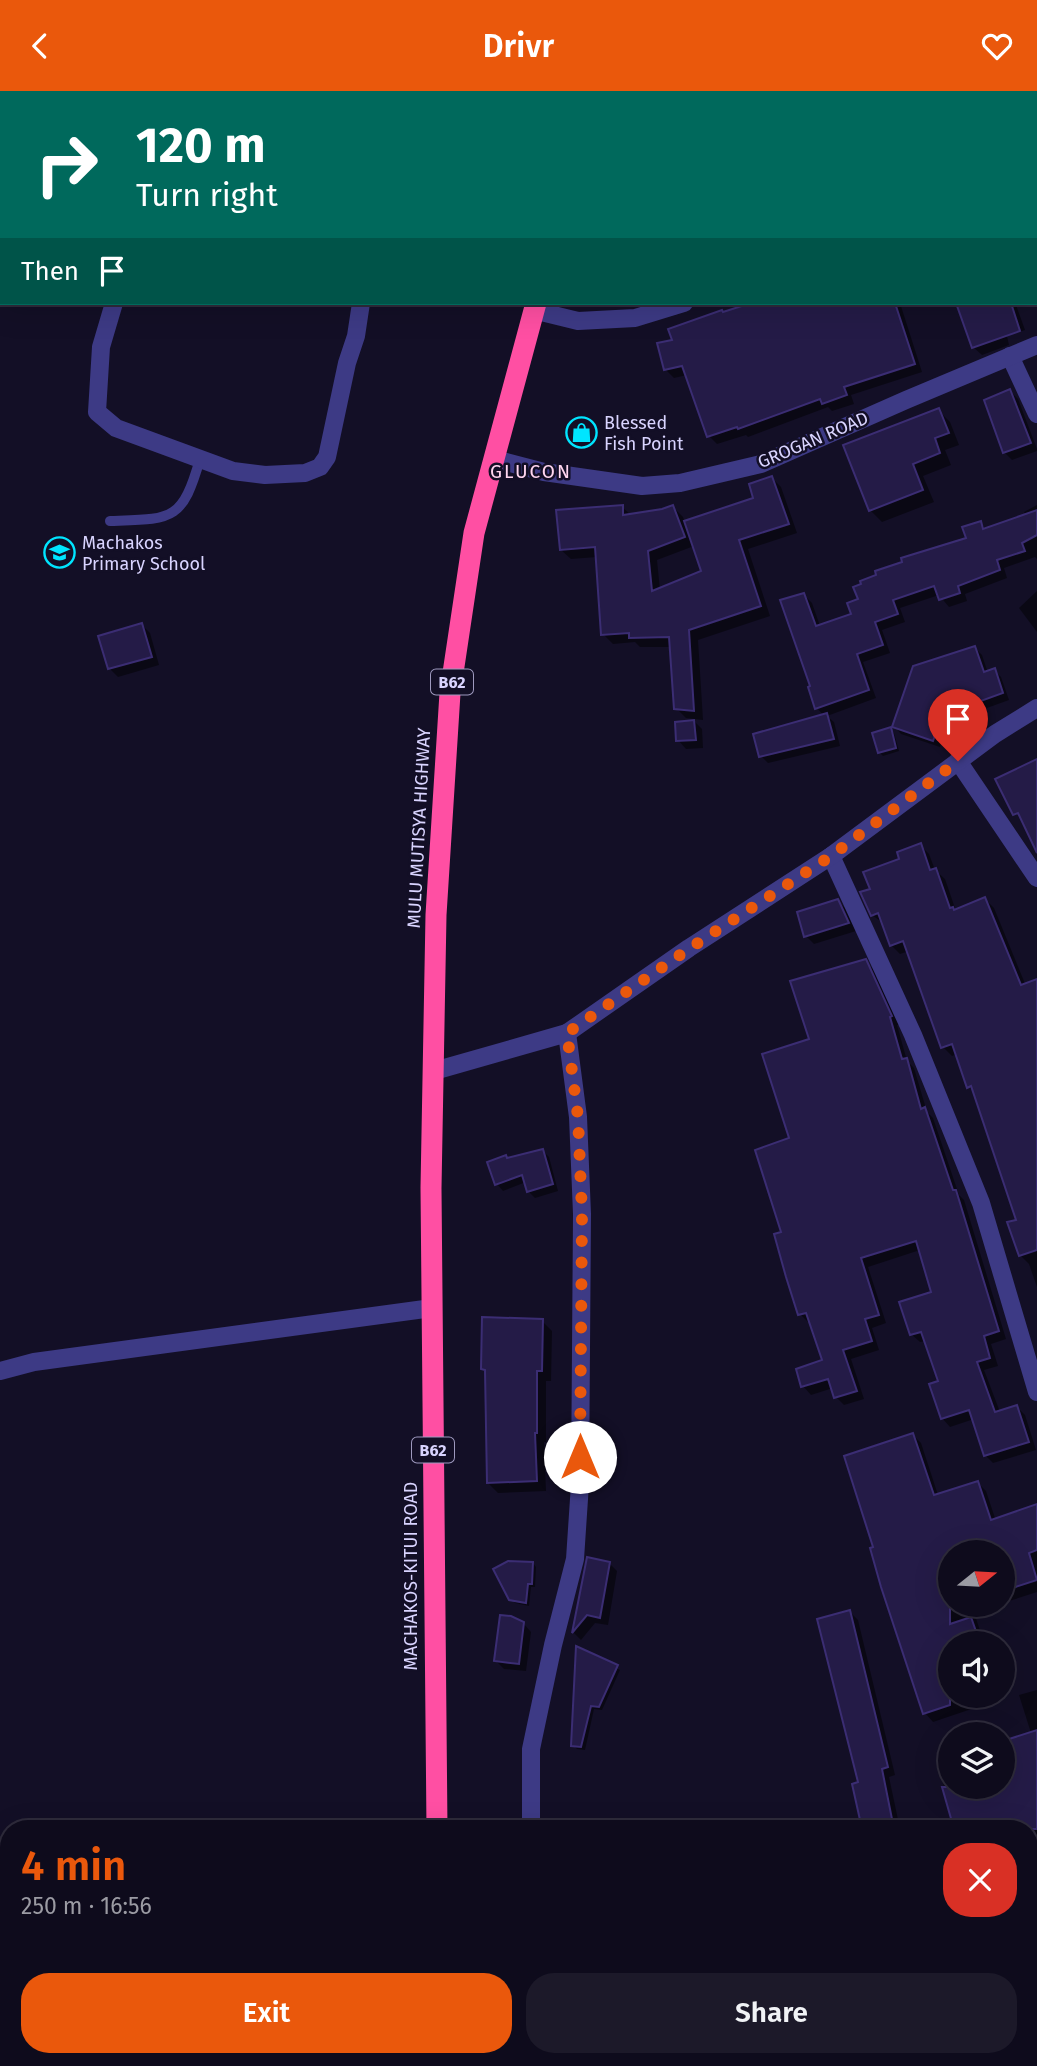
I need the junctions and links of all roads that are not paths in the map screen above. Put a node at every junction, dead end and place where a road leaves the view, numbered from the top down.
1 (113, 305) edge
2 (361, 305) edge
3 (677, 305) edge
4 (534, 306) edge
5 (1037, 345) edge
6 (1010, 356) junction
7 (1037, 414) edge
8 (200, 459) junction
9 (495, 459) junction
10 (110, 521) dead end
11 (1037, 708) edge
12 (958, 761) junction
13 (831, 856) junction
14 (1037, 878) edge
15 (567, 1033) junction
16 (434, 1071) junction
17 (432, 1308) junction
18 (0, 1371) edge
19 (1037, 1392) edge
20 (437, 1820) edge
21 (531, 1820) edge

1 - 8 street
2 - 8 street
3 - 4 street
4 - 9 highway, MULU MUTISYA HIGHWAY / B62
5 - 6 street, GROGAN ROAD
6 - 7 street
6 - 9 street, GROGAN ROAD
8 - 10 lane
9 - 16 highway, MULU MUTISYA HIGHWAY / B62
11 - 12 street
12 - 13 street
12 - 14 street
13 - 15 street
13 - 19 street
15 - 16 street
15 - 21 street
16 - 17 highway, MACHAKOS-KITUI ROAD / B62
17 - 18 street
17 - 20 highway, MACHAKOS-KITUI ROAD / B62

